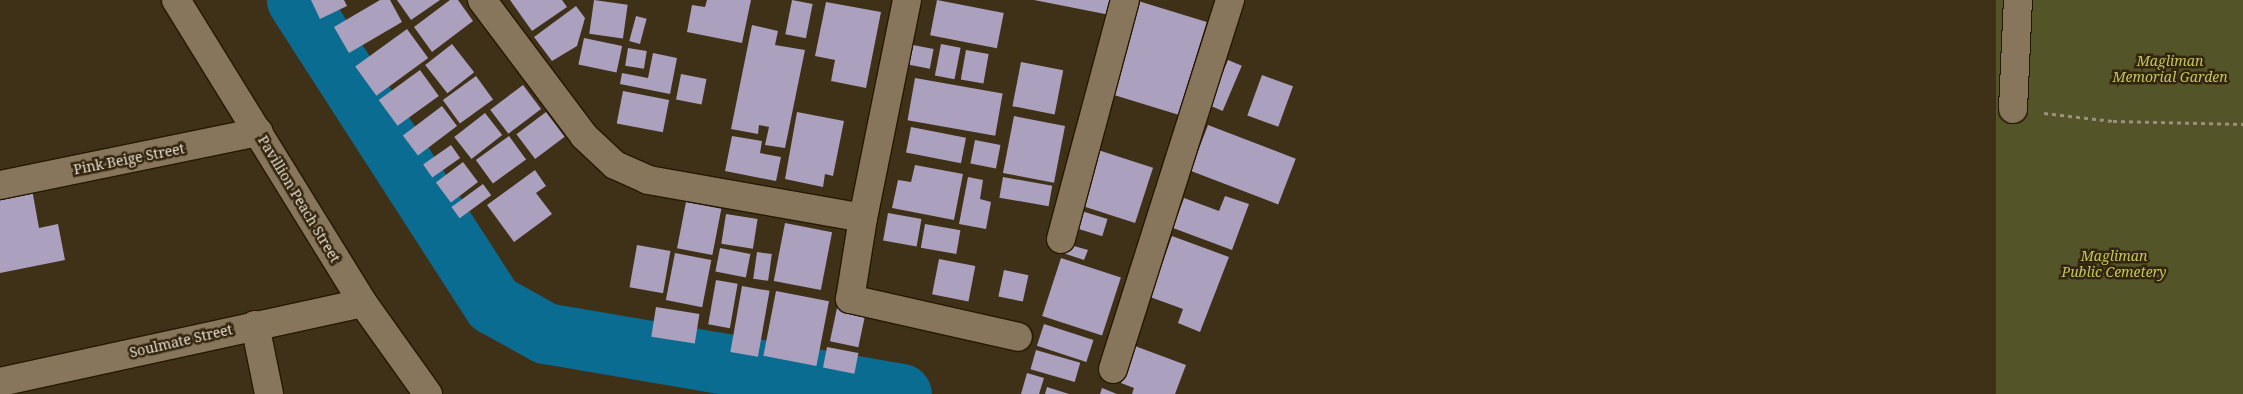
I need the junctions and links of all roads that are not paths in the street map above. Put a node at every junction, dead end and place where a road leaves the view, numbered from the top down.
1 (176, 0) edge
2 (482, 0) edge
3 (907, 0) edge
4 (1125, 0) edge
5 (1230, 0) edge
6 (2018, 0) edge
7 (2013, 109) road end
8 (258, 132) junction
9 (0, 185) edge
10 (863, 218) junction
11 (1061, 239) dead end
12 (363, 303) junction
13 (255, 325) junction
14 (1018, 337) dead end
15 (1113, 369) dead end
16 (0, 382) edge
17 (269, 394) edge
18 (428, 394) edge

1 - 8 street, Pavillion Peach Street
2 - 10 street
3 - 10 street
4 - 11 street
5 - 15 street
6 - 7 street
8 - 9 street, Pink Beige Street
8 - 12 street, Pavillion Peach Street
10 - 14 street
12 - 13 street, Soulmate Street
12 - 18 street, Pavillion Peach Street
13 - 16 street, Soulmate Street
13 - 17 street

